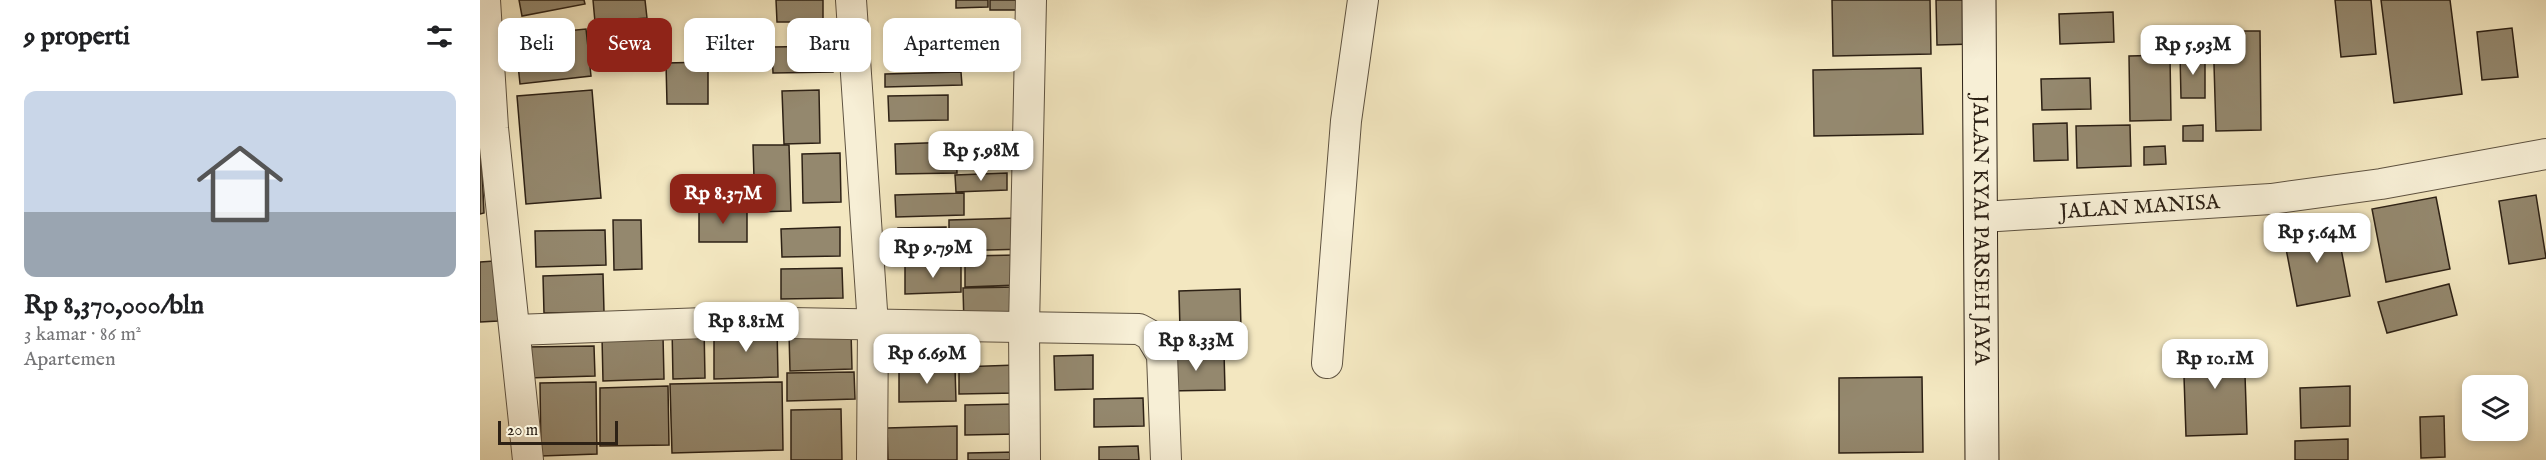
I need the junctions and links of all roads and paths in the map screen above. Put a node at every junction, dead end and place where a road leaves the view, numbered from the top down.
1 (485, 0) edge
2 (851, 0) edge
3 (1030, 0) edge
4 (1363, 0) edge
5 (1979, 0) edge
6 (2546, 154) edge
7 (1982, 217) junction
8 (873, 325) junction
9 (1024, 327) junction
10 (515, 330) junction
11 (1327, 363) dead end
12 (528, 460) edge
13 (872, 460) edge
14 (1025, 460) edge
15 (1166, 460) edge
16 (1982, 460) edge

1 - 10 street
2 - 8 street
3 - 9 street
4 - 11 street
5 - 7 main road, JALAN KYAI PARSEH JAYA
6 - 7 street, JALAN MANISA
7 - 16 main road, JALAN KYAI PARSEH JAYA
8 - 9 street
8 - 10 street
8 - 13 street
9 - 14 street
9 - 15 street
10 - 12 street

